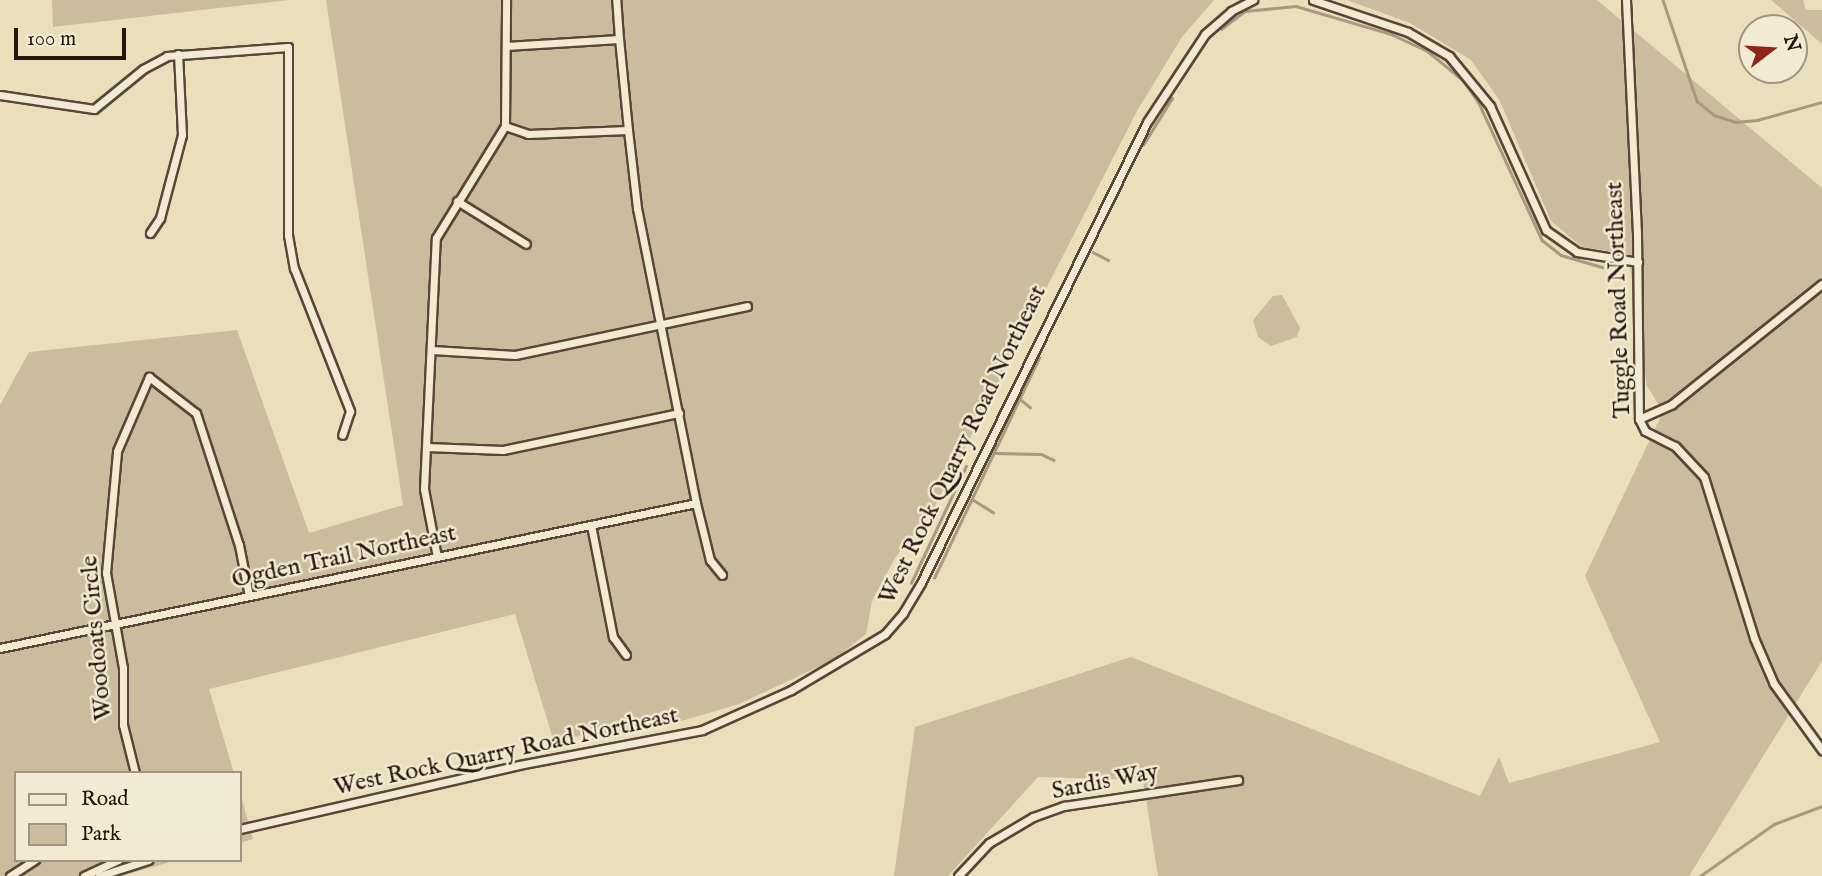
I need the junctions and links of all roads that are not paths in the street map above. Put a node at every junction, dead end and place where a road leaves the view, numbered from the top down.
1 (506, 0) edge
2 (615, 0) edge
3 (1253, 0) edge
4 (1312, 0) edge
5 (1626, 0) edge
6 (619, 38) junction
7 (506, 46) junction
8 (178, 54) junction
9 (0, 95) edge
10 (505, 126) junction
11 (628, 131) junction
12 (457, 201) junction
13 (150, 233) dead end
14 (526, 244) dead end
15 (1638, 262) junction
16 (1822, 284) edge
17 (747, 306) dead end
18 (663, 326) junction
19 (432, 350) junction
20 (679, 413) junction
21 (1639, 419) junction
22 (342, 435) dead end
23 (427, 447) junction
24 (696, 503) junction
25 (591, 525) junction
26 (437, 558) junction
27 (722, 575) dead end
28 (249, 596) junction
29 (113, 624) junction
30 (0, 648) edge
31 (626, 655) dead end
32 (1822, 750) edge
33 (134, 771) edge
34 (1238, 780) dead end
35 (242, 830) edge
36 (32, 862) edge
37 (114, 862) edge
38 (142, 862) edge
39 (10, 876) edge
40 (83, 876) edge
41 (99, 876) edge
42 (958, 876) edge

1 - 7 street
2 - 6 street
3 - 35 street, West Rock Quarry Road Northeast
4 - 15 street
5 - 15 street, Tuggle Road Northeast
6 - 7 street
6 - 11 street
7 - 10 street
8 - 9 street
8 - 13 street
8 - 22 street
10 - 11 street
10 - 12 street
11 - 18 street
12 - 14 street
12 - 19 street
15 - 21 street, Tuggle Road Northeast
16 - 21 street
17 - 18 street
18 - 19 street
18 - 20 street
19 - 23 street
20 - 23 street
20 - 24 street
21 - 32 street, Tuggle Road Northeast
23 - 26 street
24 - 25 street, Ogden Trail Northeast
24 - 27 street
25 - 26 street, Ogden Trail Northeast
25 - 31 street
26 - 28 street, Ogden Trail Northeast
28 - 29 street, Ogden Trail Northeast
28 - 29 street, Woodoats Circle
29 - 30 street, Ogden Trail Northeast
29 - 33 street, Woodoats Circle
34 - 42 street, Sardis Way
36 - 39 street
37 - 40 street
38 - 41 street

